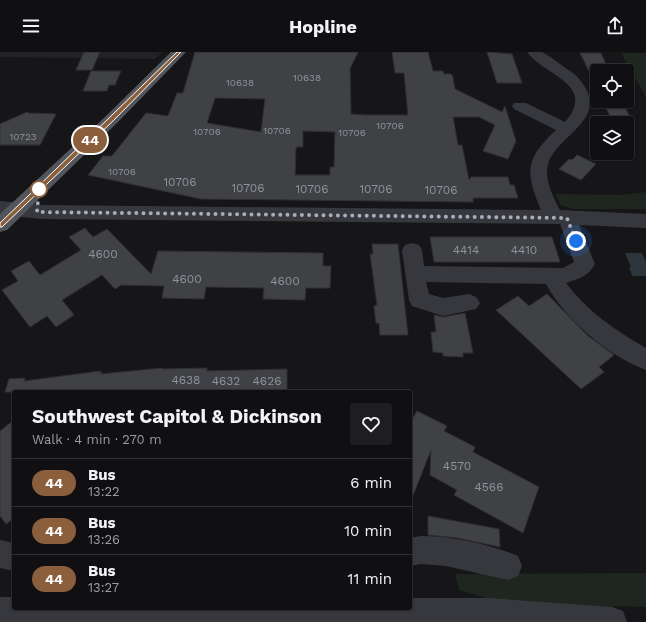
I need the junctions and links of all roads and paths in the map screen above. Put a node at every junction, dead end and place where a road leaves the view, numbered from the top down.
1 (179, 52) edge
2 (534, 52) edge
3 (520, 106) dead end
4 (568, 130) junction
5 (8, 209) edge
6 (560, 218) junction
7 (646, 221) edge
8 (0, 225) edge
9 (412, 250) dead end
10 (415, 274) junction
11 (552, 276) junction
12 (469, 303) dead end
13 (646, 360) edge
14 (412, 552) edge
15 (0, 554) edge
16 (12, 557) edge
17 (508, 566) dead end
18 (0, 612) edge
19 (403, 614) edge
20 (612, 622) edge

1 - 5 main road
2 - 4 street
3 - 4 street
4 - 6 street
5 - 6 street
5 - 8 main road
6 - 7 street
6 - 11 street
9 - 10 street
10 - 11 street
10 - 12 street
11 - 13 street
14 - 17 street
15 - 16 street
18 - 19 street
19 - 20 street

